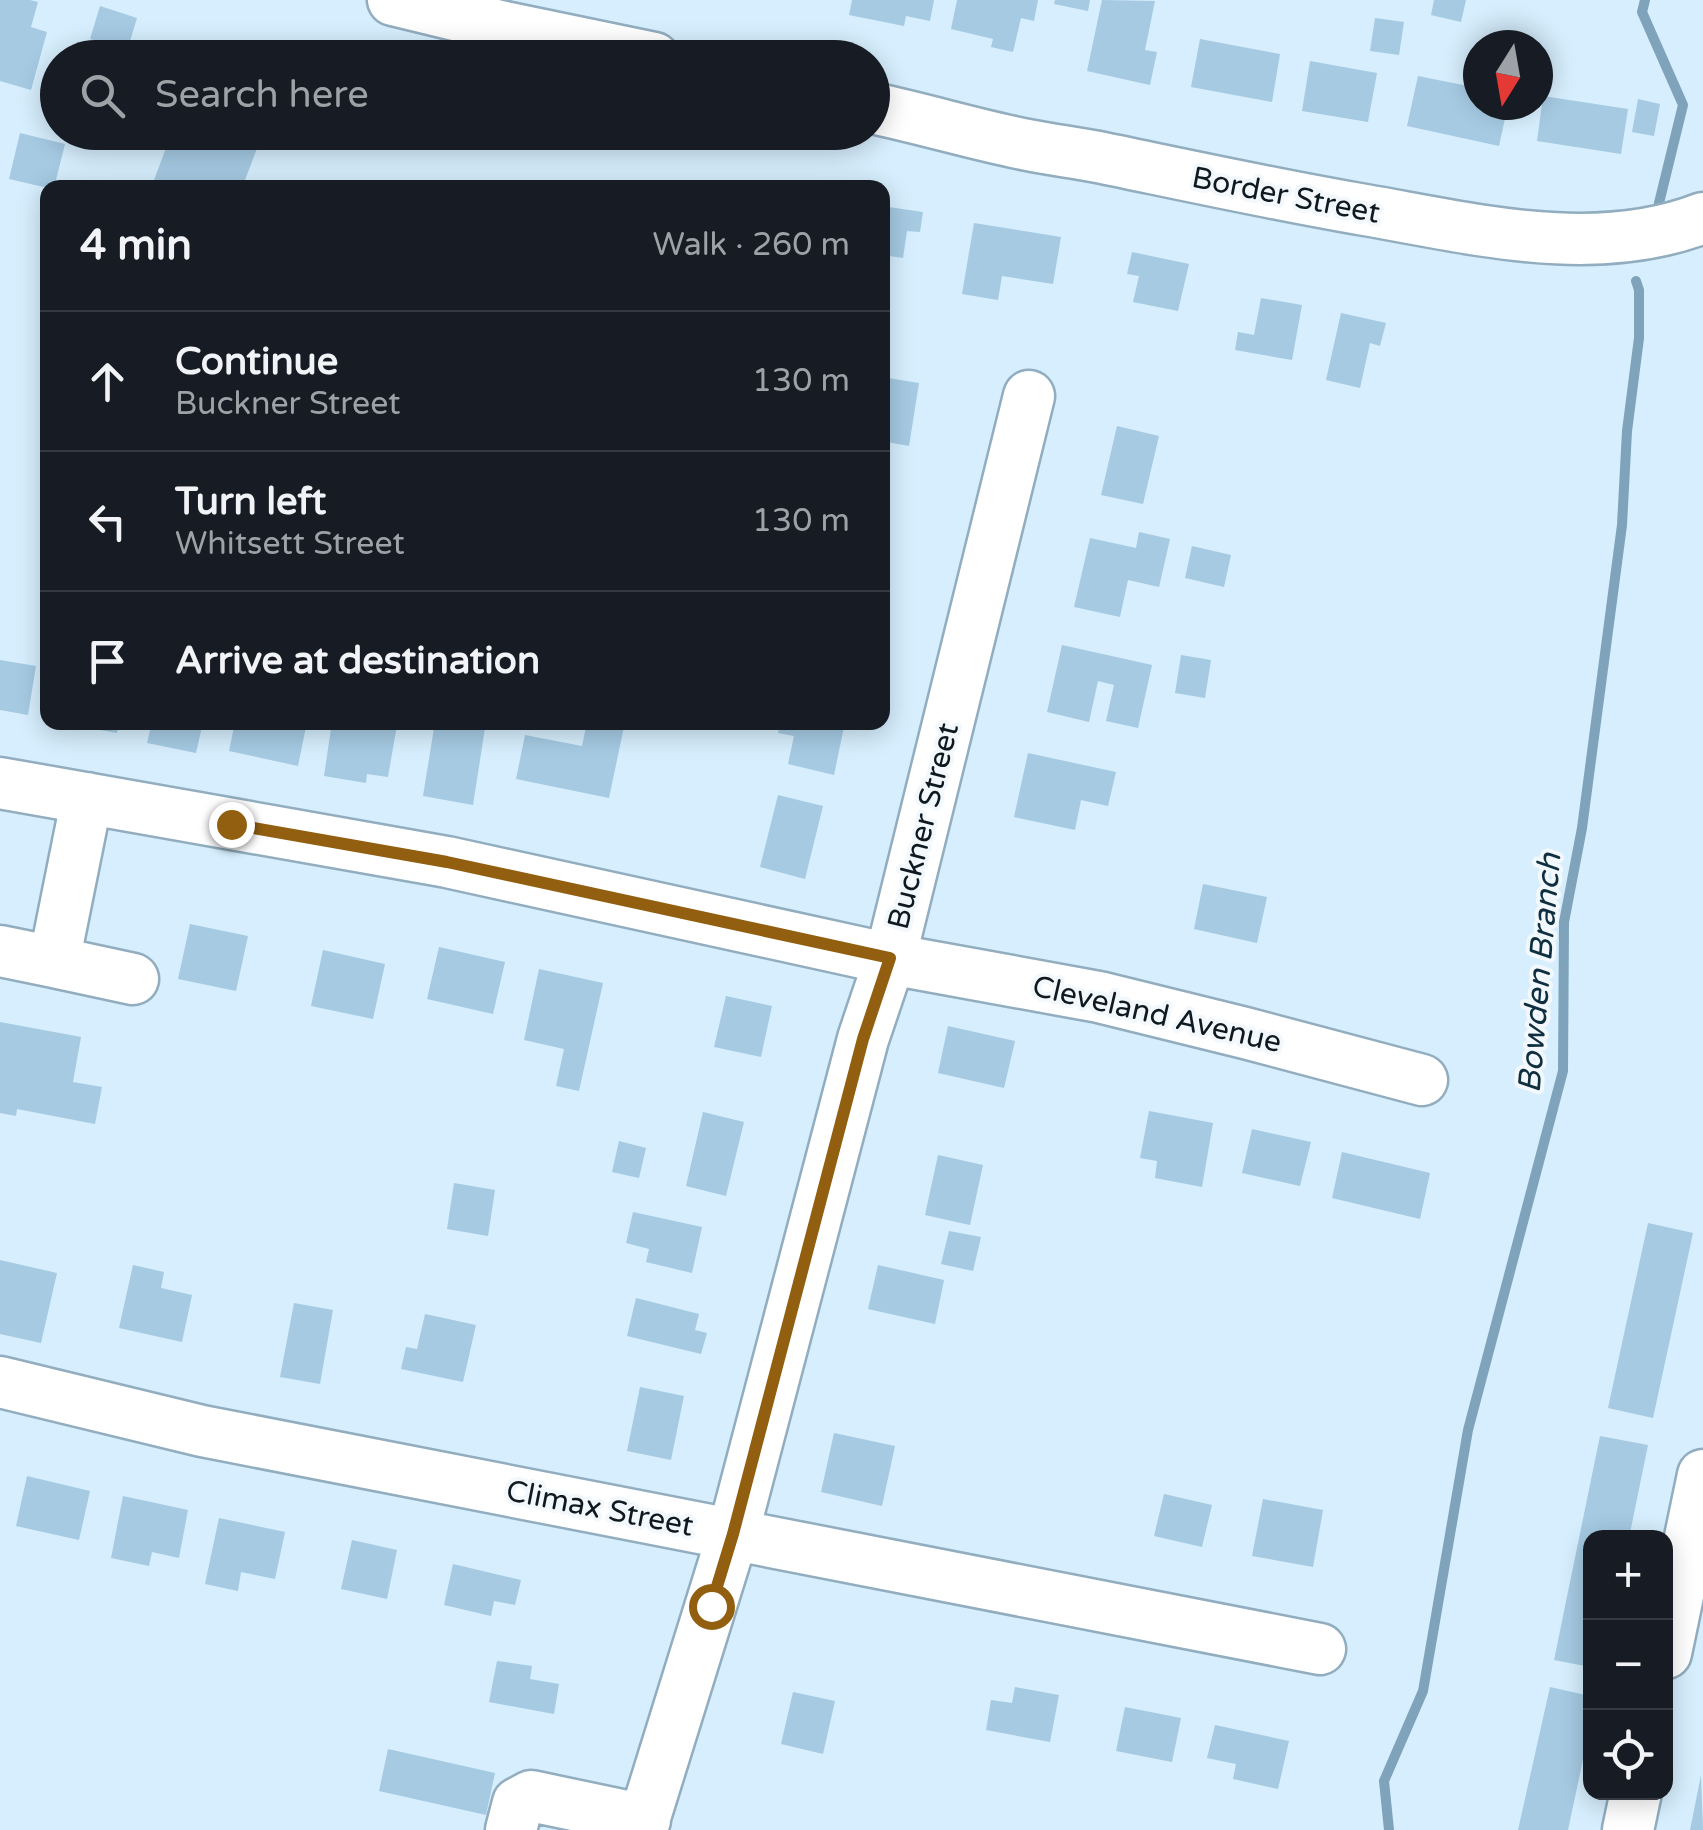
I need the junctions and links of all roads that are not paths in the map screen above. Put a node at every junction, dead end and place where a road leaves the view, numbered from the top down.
1 (393, 0) edge
2 (567, 40) edge
3 (890, 112) edge
4 (1703, 218) edge
5 (1029, 396) dead end
6 (0, 783) edge
7 (86, 798) junction
8 (0, 951) edge
9 (890, 958) junction
10 (54, 962) junction
11 (133, 978) dead end
12 (1422, 1080) dead end
13 (0, 1382) edge
14 (1703, 1475) edge
15 (733, 1534) junction
16 (1673, 1620) edge
17 (1320, 1649) dead end
18 (1634, 1800) edge
19 (643, 1825) edge
20 (510, 1830) edge
21 (1628, 1830) edge

1 - 2 street
3 - 4 street, Border Street
5 - 9 street, Buckner Street
6 - 7 street, Cleveland Avenue
7 - 9 street, Cleveland Avenue
7 - 10 street
8 - 10 street
9 - 12 street, Cleveland Avenue
9 - 15 street, Buckner Street
10 - 11 street
13 - 15 street, Climax Street
14 - 16 street
15 - 17 street, Climax Street
15 - 19 street, Buckner Street
18 - 21 street
19 - 20 street

